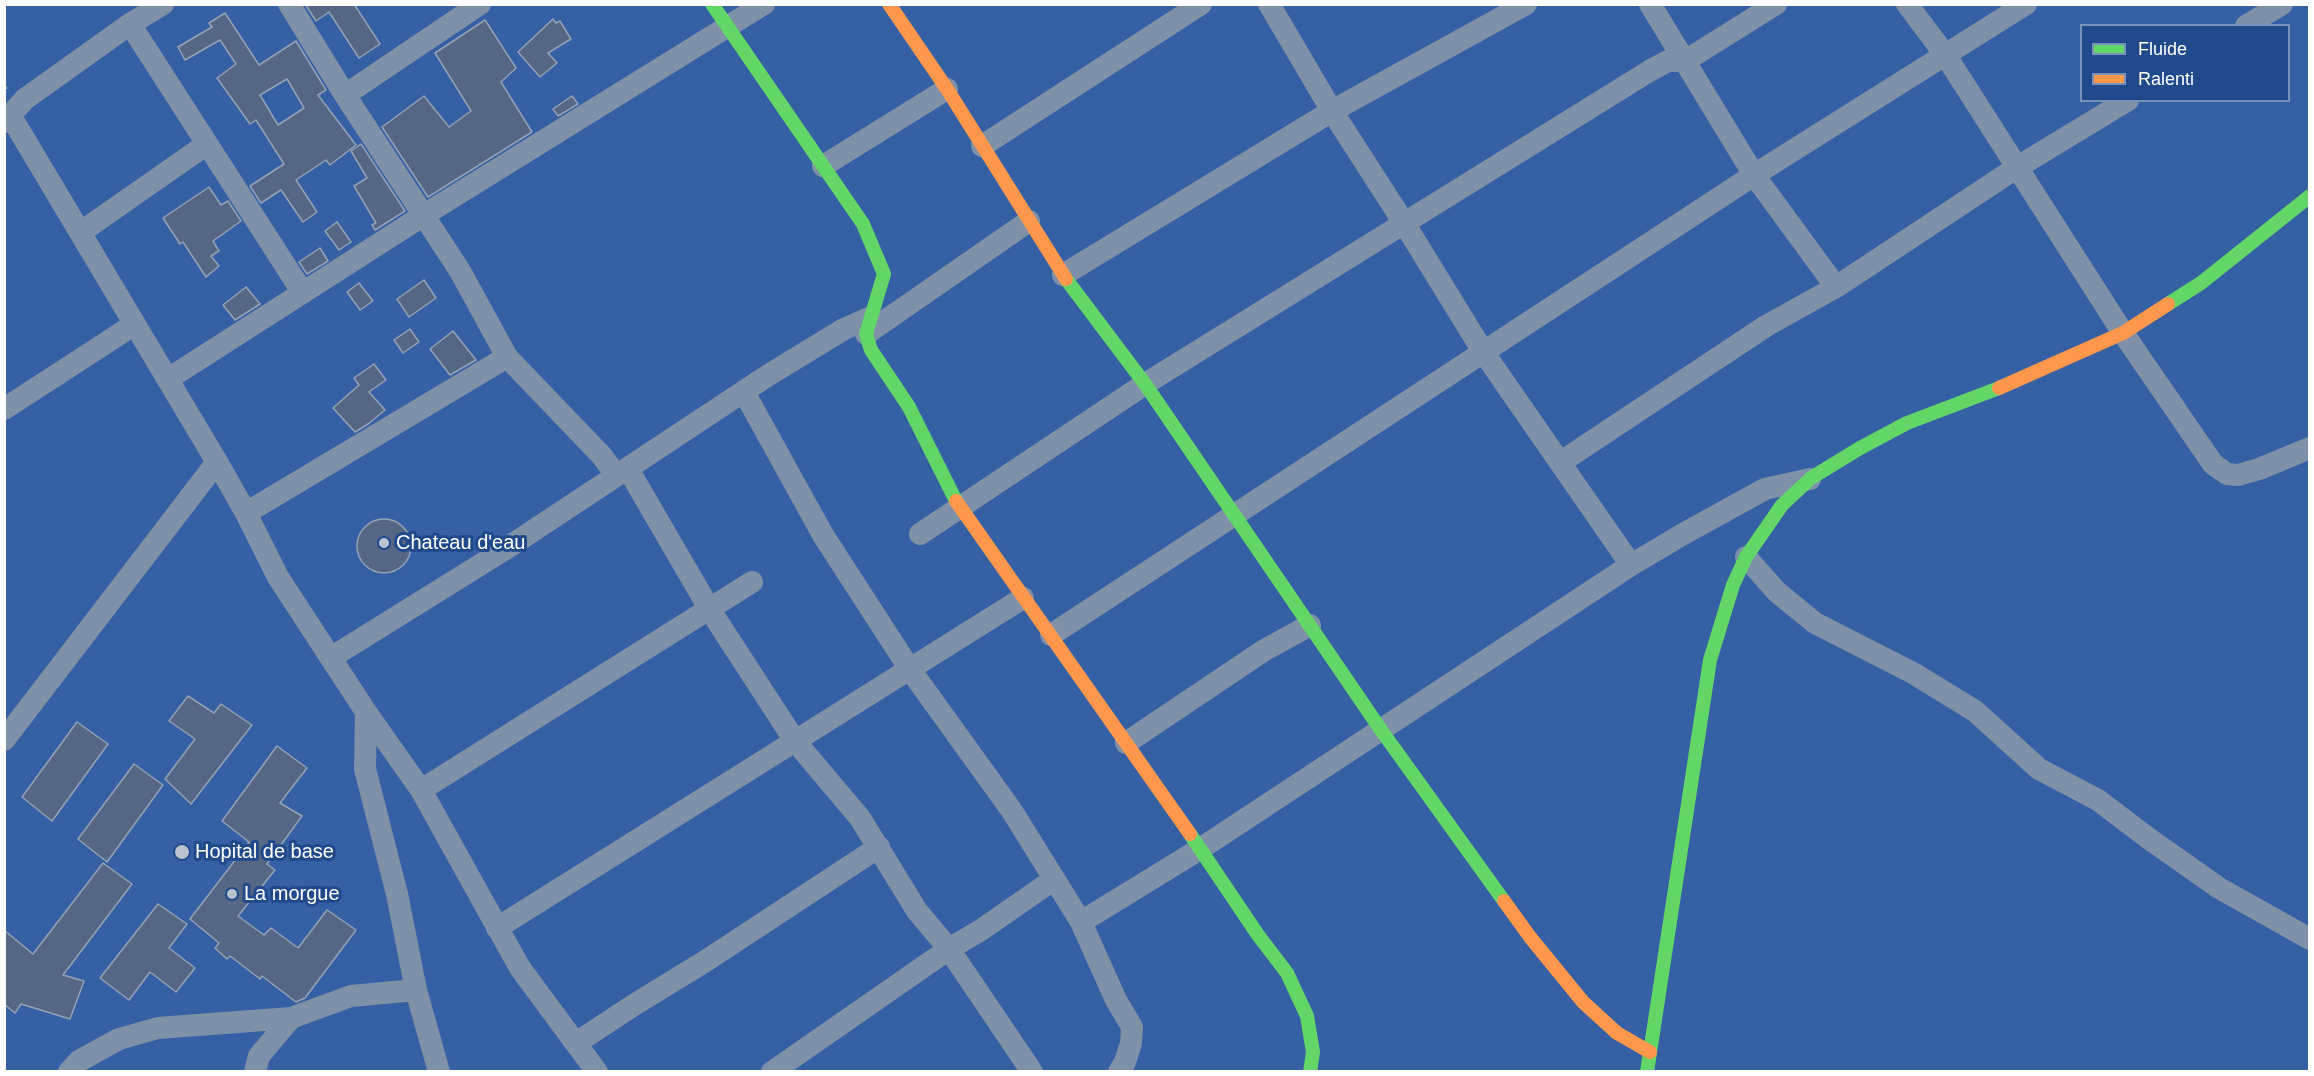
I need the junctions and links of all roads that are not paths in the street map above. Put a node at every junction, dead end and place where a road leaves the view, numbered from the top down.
1 (163, 4) edge
2 (289, 4) edge
3 (480, 4) edge
4 (712, 4) edge
5 (764, 4) edge
6 (889, 4) edge
7 (1201, 4) edge
8 (1269, 4) edge
9 (1526, 4) edge
10 (1650, 4) edge
11 (1776, 4) edge
12 (1907, 4) edge
13 (2026, 4) edge
14 (2282, 4) edge
15 (130, 24) junction
16 (2249, 24) edge
17 (729, 26) junction
18 (1946, 56) junction
19 (1684, 61) junction
20 (946, 89) junction
21 (345, 95) junction
22 (2125, 102) edge
23 (1332, 111) junction
24 (7, 119) edge
25 (207, 144) junction
26 (982, 146) junction
27 (823, 166) junction
28 (2016, 168) junction
29 (1754, 176) junction
30 (2310, 196) edge
31 (424, 215) junction
32 (1029, 221) junction
33 (1404, 223) junction
34 (81, 232) junction
35 (1063, 275) junction
36 (1836, 287) junction
37 (303, 293) junction
38 (135, 324) junction
39 (869, 325) junction
40 (2123, 333) junction
41 (1484, 353) junction
42 (507, 357) junction
43 (168, 379) junction
44 (1145, 384) junction
45 (744, 392) junction
46 (4, 410) edge
47 (2310, 448) edge
48 (217, 462) junction
49 (1561, 462) junction
50 (622, 472) junction
51 (1811, 478) junction
52 (959, 507) junction
53 (246, 513) junction
54 (1236, 515) junction
55 (920, 534) dead end
56 (1746, 557) junction
57 (1631, 565) junction
58 (752, 582) dead end
59 (1023, 598) junction
60 (710, 610) junction
61 (1310, 625) junction
62 (1051, 635) junction
63 (332, 657) junction
64 (909, 668) junction
65 (366, 712) junction
66 (1381, 729) junction
67 (4, 740) edge
68 (795, 741) junction
69 (1126, 743) junction
70 (421, 790) junction
71 (879, 847) junction
72 (1200, 849) junction
73 (1053, 880) junction
74 (1081, 922) junction
75 (497, 928) junction
76 (2310, 939) edge
77 (949, 949) junction
78 (416, 990) junction
79 (291, 1018) junction
80 (576, 1043) junction
81 (1650, 1052) junction
82 (69, 1071) edge
83 (255, 1071) edge
84 (439, 1071) edge
85 (597, 1071) edge
86 (772, 1071) edge
87 (1032, 1071) edge
88 (1119, 1071) edge
89 (1310, 1071) edge
90 (1647, 1071) edge

1 - 15 street
2 - 21 street
3 - 21 street
4 - 17 street
5 - 17 street
6 - 20 street
7 - 26 street
8 - 23 street
9 - 23 street
10 - 19 street
11 - 19 street
12 - 18 street
13 - 18 street
14 - 16 street
15 - 24 street
15 - 25 street
17 - 27 street
17 - 31 street
18 - 28 street
18 - 29 street
19 - 29 street
19 - 33 street
20 - 26 street
20 - 27 street
21 - 31 street
22 - 28 street
23 - 33 street
23 - 35 street
24 - 34 street
25 - 34 street
25 - 37 street
26 - 32 street
27 - 39 street
28 - 36 street
28 - 40 street
29 - 36 street
29 - 41 street
30 - 40 street
31 - 37 street
31 - 42 street
32 - 35 street
32 - 39 street
33 - 41 street
33 - 44 street
34 - 38 street
35 - 44 street
36 - 49 street
37 - 43 street
38 - 43 street
38 - 46 street
39 - 45 street
39 - 52 street
40 - 47 street
40 - 51 street
41 - 49 street
41 - 54 street
42 - 50 street
42 - 53 street
43 - 48 street
44 - 52 street
44 - 54 street
45 - 50 street
45 - 64 street
48 - 53 street
48 - 67 street
49 - 57 street
50 - 60 street
50 - 63 street
51 - 56 street
51 - 57 street
52 - 55 street
52 - 59 street
53 - 63 street
54 - 61 street
54 - 62 street
56 - 76 street
56 - 81 street
57 - 66 street
58 - 60 street
59 - 62 street
59 - 64 street
60 - 68 street
60 - 70 street
61 - 66 street
61 - 69 street
62 - 69 street
63 - 65 street
64 - 68 street
64 - 73 street
65 - 70 street
65 - 78 street
66 - 72 street
66 - 81 street
68 - 71 street
68 - 75 street
69 - 72 street
70 - 75 street
71 - 77 street
71 - 80 street
72 - 74 street
72 - 89 street
73 - 74 street
73 - 77 street
74 - 88 street
75 - 80 street
77 - 86 street
77 - 87 street
78 - 79 street
78 - 84 street
79 - 82 street
79 - 83 street
80 - 85 street
81 - 90 street

